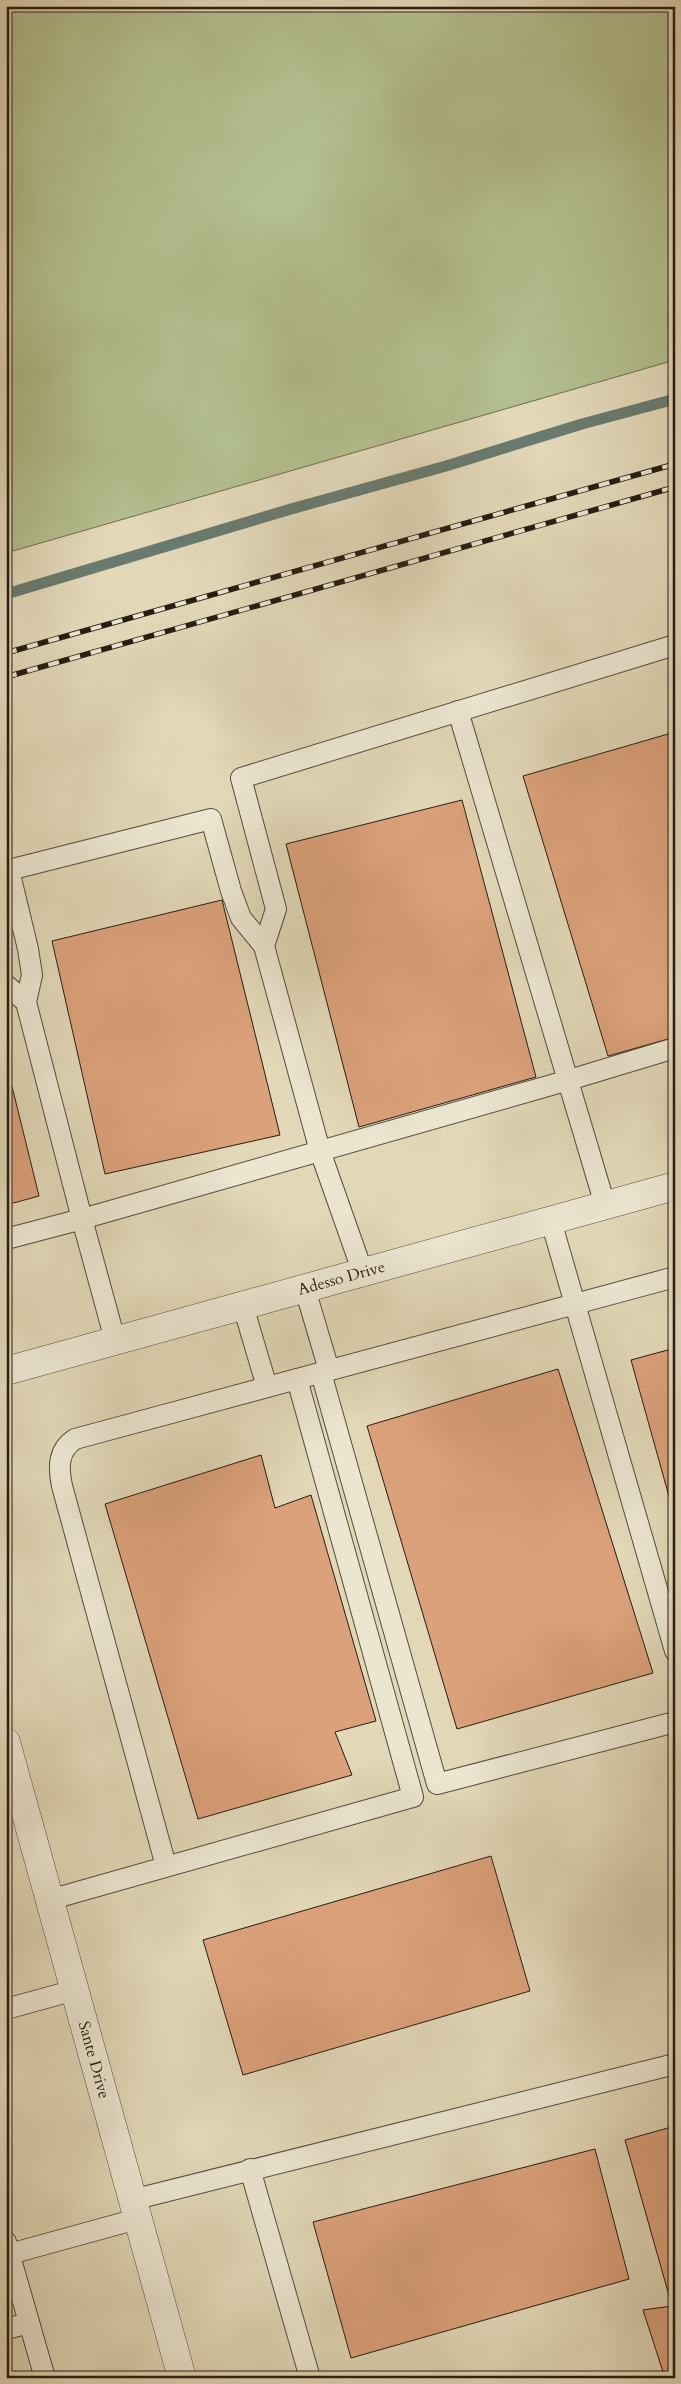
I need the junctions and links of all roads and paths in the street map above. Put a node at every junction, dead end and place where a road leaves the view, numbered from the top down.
1 (675, 645) edge
2 (458, 711) junction
3 (264, 946) junction
4 (6, 984) edge
5 (26, 1002) junction
6 (675, 1048) edge
7 (568, 1080) junction
8 (320, 1151) junction
9 (675, 1186) edge
10 (605, 1205) junction
11 (82, 1219) junction
12 (551, 1221) junction
13 (6, 1239) edge
14 (363, 1274) junction
15 (675, 1277) edge
16 (305, 1289) junction
17 (575, 1304) junction
18 (244, 1306) junction
19 (115, 1340) junction
20 (6, 1371) edge
21 (325, 1371) junction
22 (297, 1379) junction
23 (267, 1387) junction
24 (675, 1651) edge
25 (675, 1722) edge
26 (6, 1742) edge
27 (166, 1866) junction
28 (49, 1900) junction
29 (75, 1990) junction
30 (6, 2009) edge
31 (675, 2064) edge
32 (250, 2169) junction
33 (135, 2209) junction
34 (7, 2250) edge
35 (29, 2323) junction
36 (6, 2329) edge
37 (45, 2378) edge
38 (182, 2378) edge
39 (310, 2378) edge

1 - 2 lane
2 - 3 lane
2 - 7 lane
3 - 5 lane
3 - 8 lane
4 - 5 lane
5 - 11 lane
6 - 7 lane
7 - 8 lane
7 - 10 lane
8 - 11 lane
8 - 14 lane
9 - 10 street, Adesso Drive
10 - 12 street, Adesso Drive
11 - 13 lane
11 - 19 lane
12 - 14 street, Adesso Drive
12 - 17 lane
14 - 16 street, Adesso Drive
15 - 17 lane
16 - 18 street, Adesso Drive
16 - 21 lane
17 - 21 lane
17 - 24 lane
18 - 19 street, Adesso Drive
18 - 23 lane
19 - 20 street, Adesso Drive
21 - 22 lane
21 - 25 lane
22 - 23 lane
22 - 27 lane
23 - 27 lane
26 - 28 street, Sante Drive
27 - 28 lane
28 - 29 street, Sante Drive
29 - 30 lane
29 - 33 street, Sante Drive
31 - 32 lane
32 - 33 lane
32 - 39 lane
33 - 34 lane
33 - 38 street, Sante Drive
34 - 35 lane
35 - 36 lane
35 - 37 lane

